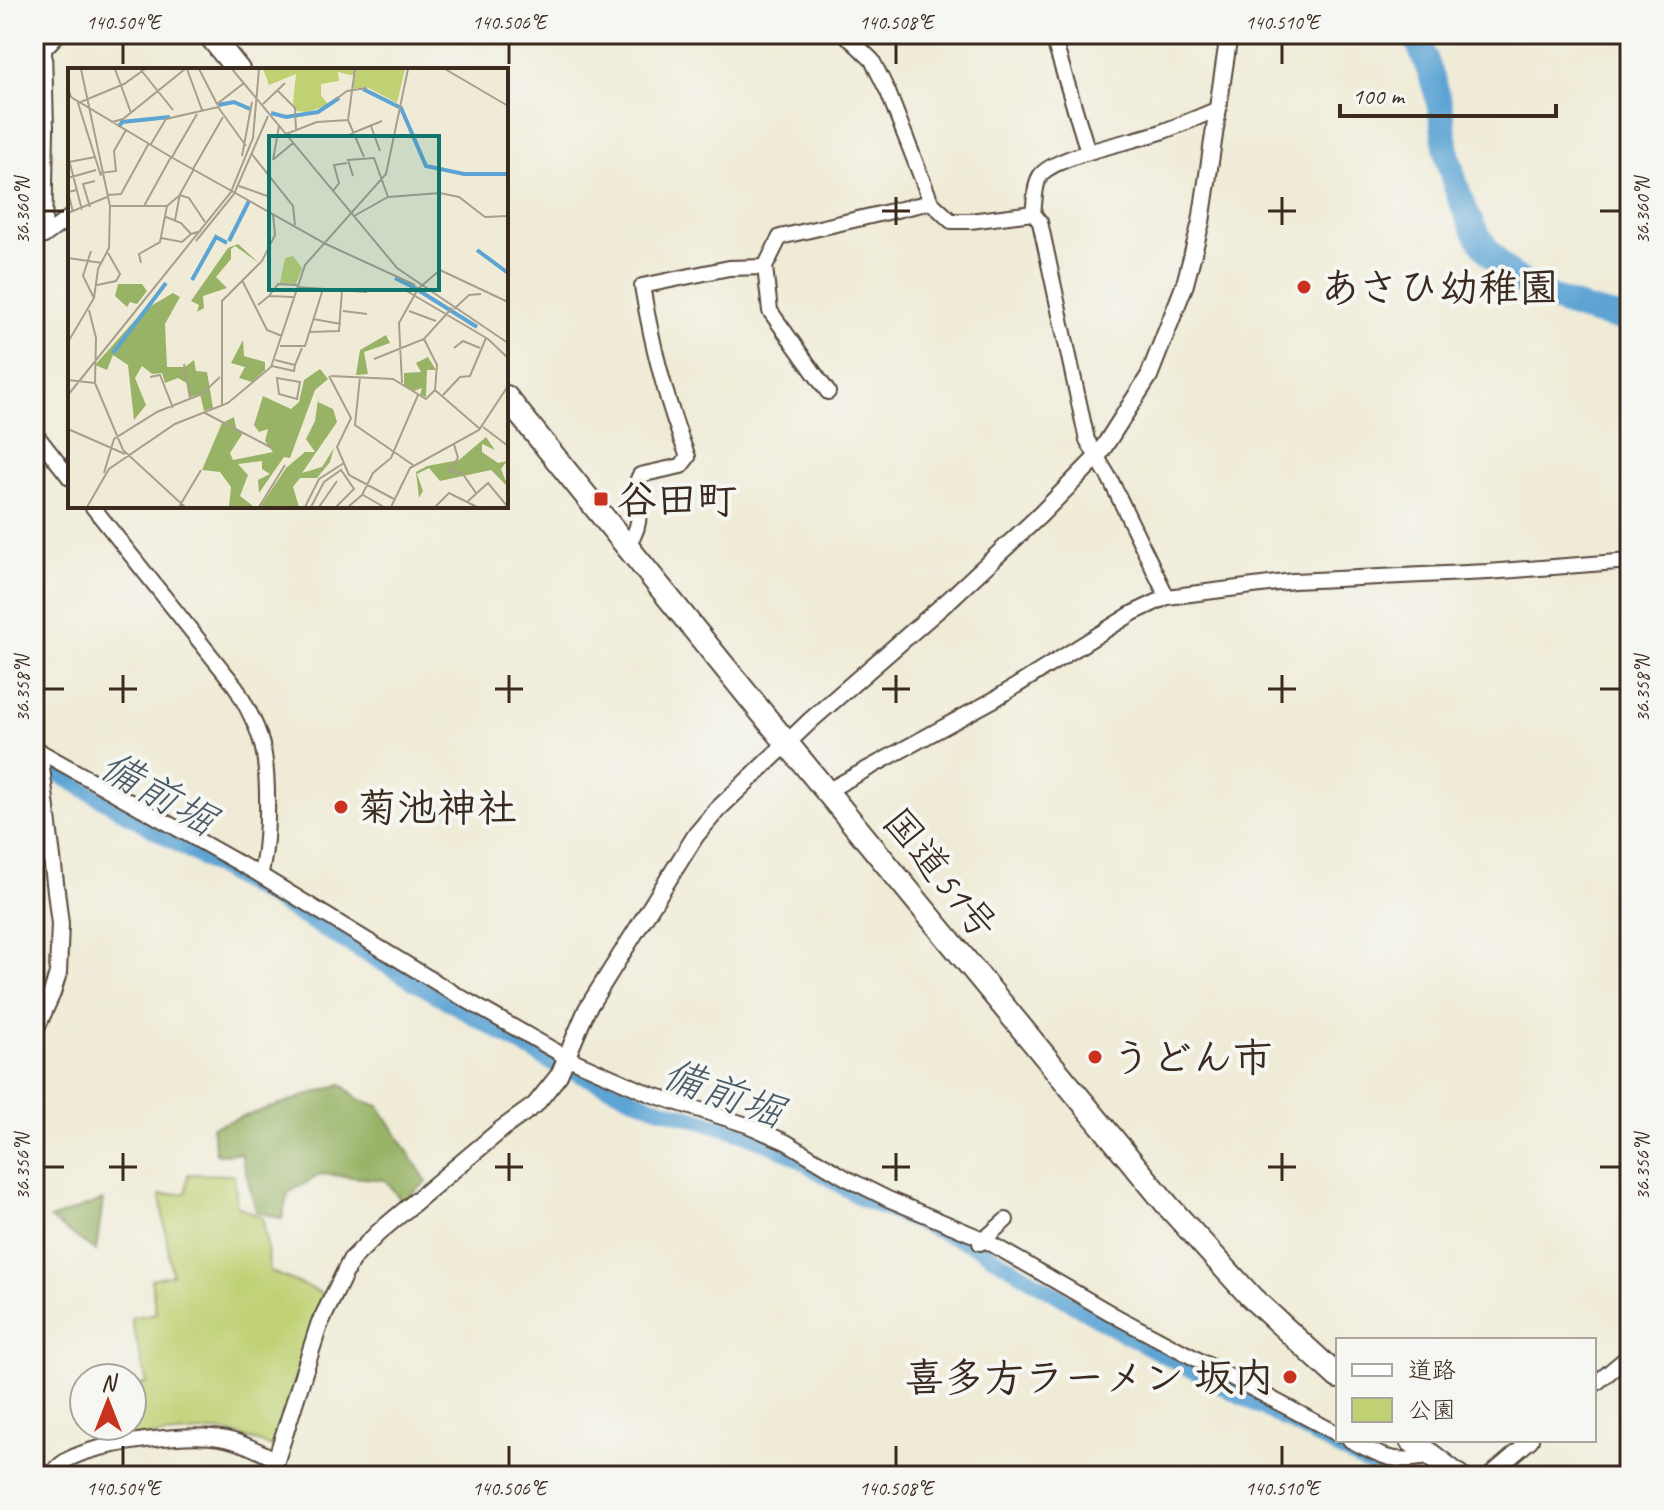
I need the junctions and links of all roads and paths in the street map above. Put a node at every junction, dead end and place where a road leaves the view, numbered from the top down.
1 (58, 34) edge
2 (209, 34) edge
3 (845, 34) edge
4 (1052, 34) edge
5 (1229, 34) edge
6 (236, 68) edge
7 (1218, 109) junction
8 (1088, 152) junction
9 (931, 202) junction
10 (1033, 213) junction
11 (68, 218) edge
12 (765, 267) junction
13 (828, 392) dead end
14 (508, 399) edge
15 (34, 432) edge
16 (1098, 456) junction
17 (68, 475) edge
18 (94, 508) edge
19 (627, 547) junction
20 (1630, 561) edge
21 (1167, 597) junction
22 (788, 743) junction
23 (39, 759) edge
24 (827, 791) junction
25 (260, 875) junction
26 (34, 1033) edge
27 (563, 1065) junction
28 (1006, 1220) dead end
29 (982, 1241) junction
30 (1630, 1355) edge
31 (1336, 1375) edge
32 (1596, 1383) edge
33 (1336, 1433) edge
34 (1354, 1442) edge
35 (1413, 1442) edge
36 (1529, 1442) edge
37 (1430, 1456) junction
38 (274, 1468) edge
39 (49, 1476) edge
40 (1458, 1476) edge
41 (1489, 1476) edge

1 - 11 street
2 - 6 highway
3 - 9 street
4 - 8 street
5 - 7 street
7 - 8 street
7 - 16 street
8 - 10 street
9 - 10 street
9 - 12 street
10 - 16 street
12 - 13 street
12 - 19 street
14 - 19 highway, 国道51号
15 - 17 street
16 - 21 street
16 - 22 street
18 - 25 street
19 - 22 highway, 国道51号
20 - 21 street
21 - 24 street
22 - 24 highway, 国道51号
22 - 27 street
23 - 25 street
23 - 26 street
24 - 31 highway, 国道51号
25 - 27 street
27 - 29 street
27 - 38 street
28 - 29 street
29 - 33 street
30 - 32 street
34 - 37 street
35 - 37 highway
36 - 41 street
37 - 40 highway
38 - 39 street

